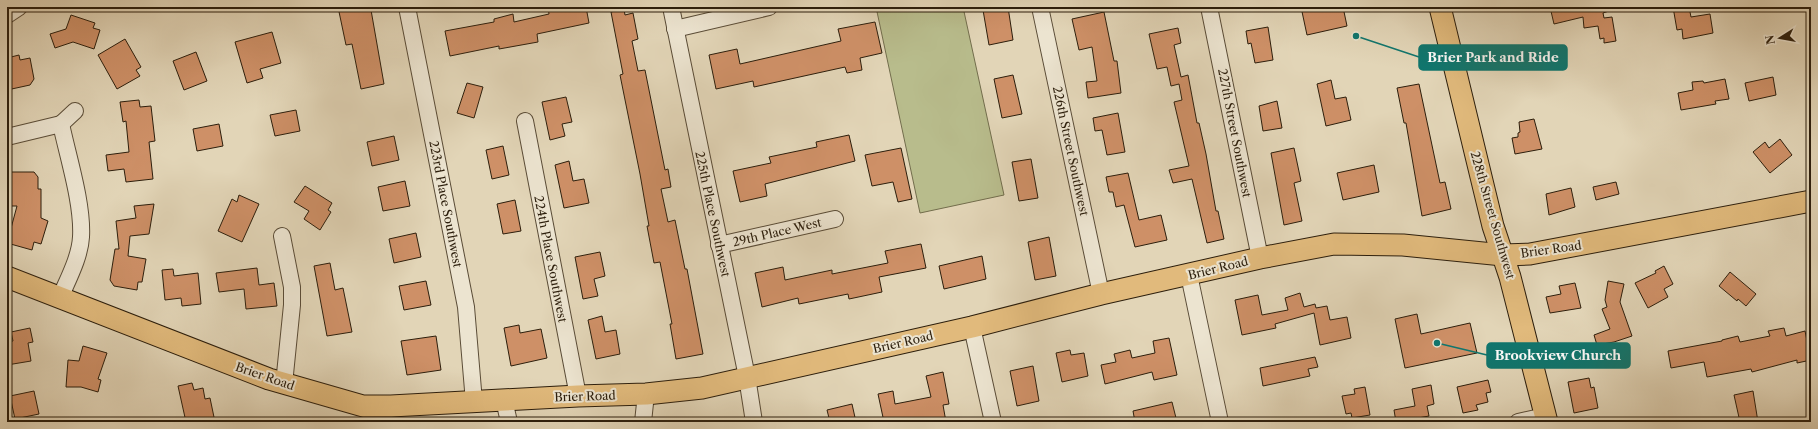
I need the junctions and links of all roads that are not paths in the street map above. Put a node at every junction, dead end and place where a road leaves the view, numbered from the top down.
1 (19, 7) edge
2 (406, 7) edge
3 (671, 7) edge
4 (769, 7) edge
5 (1040, 7) edge
6 (1209, 7) edge
7 (1440, 7) edge
8 (7, 15) edge
9 (675, 29) junction
10 (75, 111) dead end
11 (524, 121) dead end
12 (61, 124) junction
13 (7, 137) edge
14 (1811, 201) edge
15 (835, 219) dead end
16 (282, 236) dead end
17 (719, 245) junction
18 (1503, 255) junction
19 (1260, 258) junction
20 (1189, 276) junction
21 (7, 277) edge
22 (1101, 294) junction
23 (60, 298) junction
24 (972, 326) junction
25 (747, 378) junction
26 (284, 384) junction
27 (646, 394) junction
28 (578, 396) junction
29 (504, 400) junction
30 (474, 402) junction
31 (1546, 419) edge
32 (509, 422) edge
33 (643, 422) edge
34 (754, 422) edge
35 (993, 422) edge
36 (1220, 422) edge
37 (1518, 422) edge

1 - 8 street
2 - 30 street, 223rd Place Southwest
3 - 9 street, 225th Place Southwest
4 - 9 street
5 - 22 street, 226th Street Southwest
6 - 19 street, 227th Street Southwest
7 - 18 main road, 228th Street Southwest
9 - 17 street, 225th Place Southwest
10 - 12 street
11 - 28 street, 224th Place Southwest
12 - 13 street
12 - 23 street
14 - 18 main road, Brier Road
15 - 17 street, 29th Place West
16 - 26 street
17 - 25 street, 225th Place Southwest
18 - 19 main road, Brier Road
18 - 31 main road, 228th Street Southwest
19 - 20 main road, Brier Road
20 - 22 main road, Brier Road
20 - 36 street
21 - 23 main road, Brier Road
22 - 24 main road, Brier Road
23 - 26 main road, Brier Road
24 - 25 main road, Brier Road
24 - 35 street
25 - 27 main road, Brier Road
25 - 34 street, 225th Place Southwest
26 - 30 main road, Brier Road
27 - 28 main road, Brier Road
27 - 33 street
28 - 29 main road, Brier Road
29 - 30 main road, Brier Road
29 - 32 street
31 - 37 street

